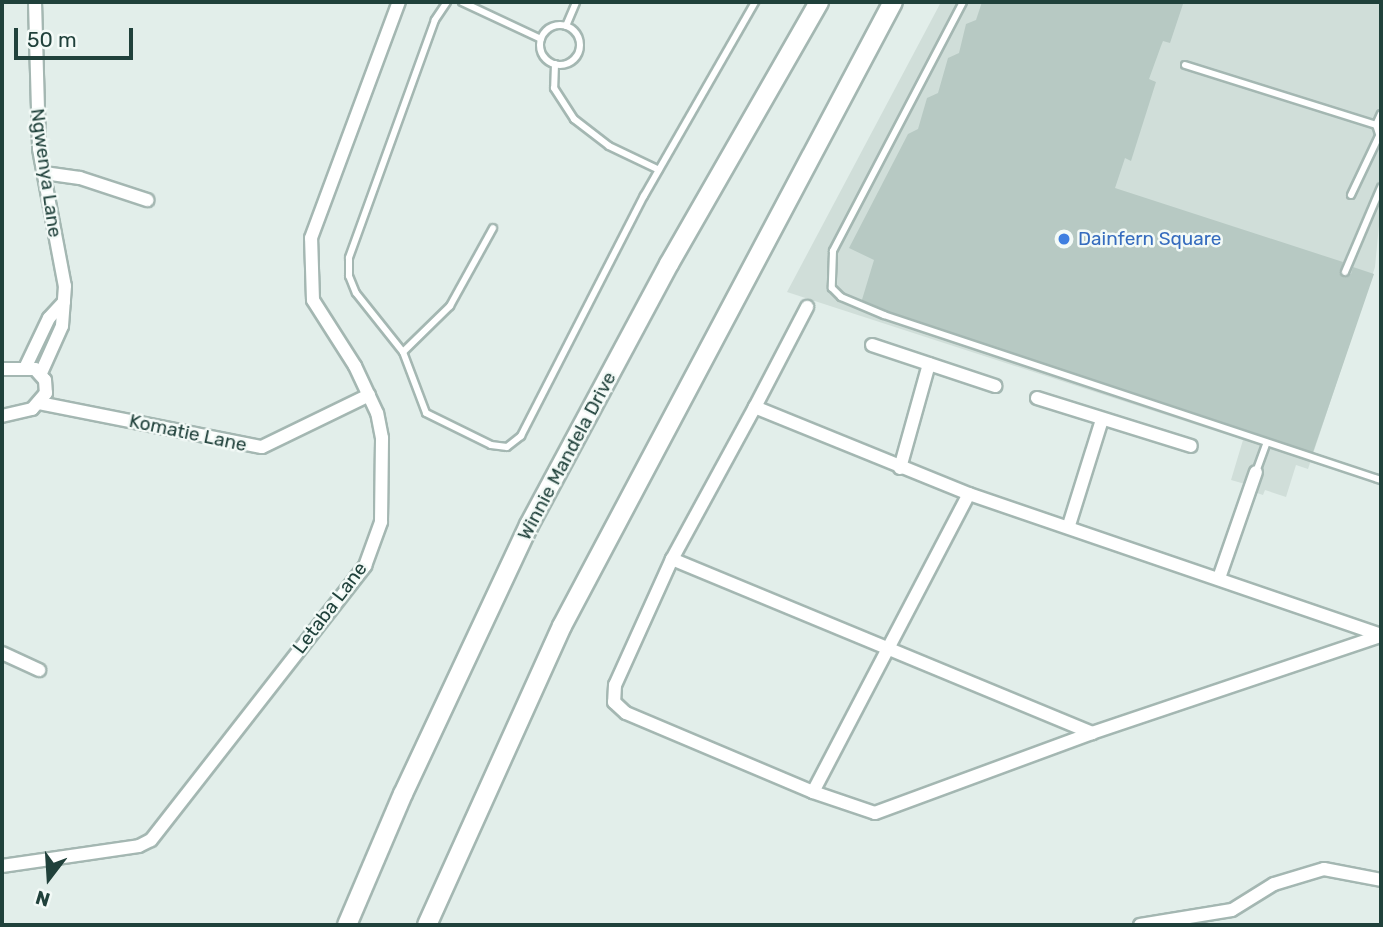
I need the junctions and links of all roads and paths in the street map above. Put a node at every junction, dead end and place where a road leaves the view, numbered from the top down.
1 (35, 2) edge
2 (399, 2) edge
3 (447, 2) edge
4 (461, 2) edge
5 (576, 2) edge
6 (755, 2) edge
7 (819, 2) edge
8 (893, 2) edge
9 (963, 2) edge
10 (566, 26) junction
11 (541, 39) junction
12 (555, 64) junction
13 (1185, 65) dead end
14 (1381, 114) edge
15 (1376, 125) junction
16 (1380, 137) edge
17 (659, 170) junction
18 (44, 173) junction
19 (1381, 187) edge
20 (1351, 195) dead end
21 (147, 200) dead end
22 (493, 228) dead end
23 (1345, 272) dead end
24 (64, 301) junction
25 (807, 307) dead end
26 (872, 345) dead end
27 (403, 352) junction
28 (929, 364) junction
29 (26, 366) junction
30 (2, 369) edge
31 (41, 373) junction
32 (995, 386) dead end
33 (369, 396) junction
34 (1037, 398) dead end
35 (39, 403) junction
36 (755, 407) junction
37 (2, 415) edge
38 (1102, 420) junction
39 (1266, 445) junction
40 (1191, 446) dead end
41 (900, 468) junction
42 (1256, 472) joint
43 (1381, 480) edge
44 (969, 494) junction
45 (1069, 525) junction
46 (672, 559) junction
47 (1219, 578) junction
48 (1381, 635) edge
49 (887, 648) junction
50 (2, 653) edge
51 (39, 670) dead end
52 (1093, 733) junction
53 (814, 792) junction
54 (2, 866) edge
55 (1381, 880) edge
56 (347, 925) edge
57 (427, 925) edge
58 (1140, 925) edge

1 - 18 street, Ngwenya Lane
2 - 33 street, Letaba Lane
3 - 27 lane
4 - 11 lane
5 - 10 lane
6 - 17 lane
7 - 56 main road, Winnie Mandela Drive
8 - 57 main road
9 - 39 lane
10 - 11 lane
10 - 12 lane
11 - 12 lane
12 - 17 lane
13 - 15 lane
14 - 15 lane
15 - 16 lane
16 - 20 lane
17 - 27 lane
18 - 21 street
18 - 24 street, Ngwenya Lane
19 - 23 lane
22 - 27 lane
24 - 29 street
24 - 31 street, Ngwenya Lane
25 - 36 street
26 - 28 street
28 - 32 street
28 - 41 street
29 - 30 street
29 - 31 street
31 - 35 street
33 - 35 street, Komatie Lane
33 - 54 street, Letaba Lane
34 - 38 street
35 - 37 street
36 - 41 street
36 - 46 street
38 - 40 street
38 - 45 street
39 - 42 lane
39 - 43 lane
41 - 44 street
42 - 47 street
44 - 45 street
44 - 49 street
45 - 47 street
46 - 49 street
46 - 53 street
47 - 48 street
48 - 52 street
49 - 52 street
49 - 53 street
50 - 51 street
52 - 53 street
55 - 58 street

